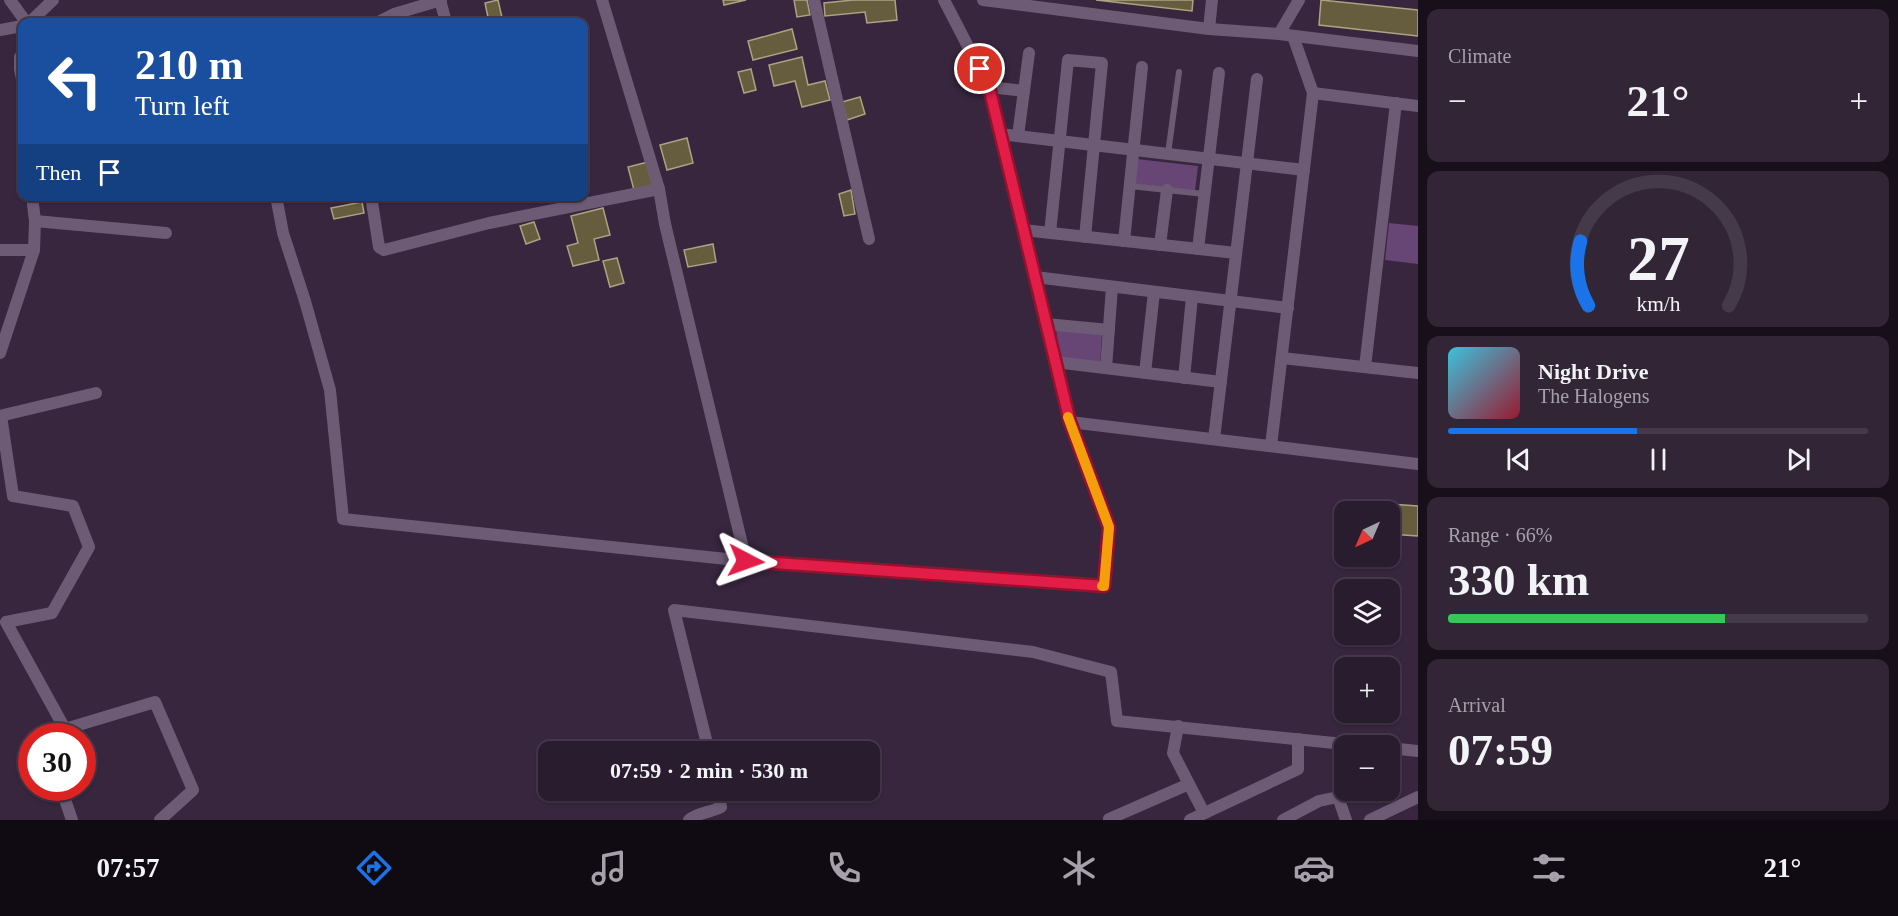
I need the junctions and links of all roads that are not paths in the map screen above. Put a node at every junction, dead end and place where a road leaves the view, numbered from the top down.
1 (10, 0) edge
2 (52, 0) edge
3 (441, 0) edge
4 (602, 0) edge
5 (814, 0) edge
6 (944, 0) edge
7 (983, 0) edge
8 (1212, 0) edge
9 (1299, 0) edge
10 (25, 18) edge
11 (32, 18) edge
12 (386, 18) edge
13 (445, 18) edge
14 (18, 27) edge
15 (1209, 29) junction
16 (0, 30) edge
17 (1279, 34) junction
18 (1293, 36) junction
19 (1418, 51) edge
20 (1029, 53) dead end
21 (1142, 67) dead end
22 (1179, 72) dead end
23 (1219, 74) dead end
24 (1257, 79) dead end
25 (989, 87) junction
26 (1024, 91) junction
27 (1313, 93) junction
28 (1396, 103) junction
29 (1418, 106) edge
30 (1000, 134) junction
31 (1018, 136) junction
32 (1059, 141) junction
33 (1094, 145) junction
34 (1133, 150) junction
35 (1168, 154) junction
36 (1209, 159) junction
37 (1247, 163) junction
38 (1304, 170) junction
39 (1130, 186) junction
40 (658, 189) junction
41 (1167, 190) junction
42 (1204, 194) junction
43 (32, 201) edge
44 (277, 201) edge
45 (372, 201) edge
46 (34, 221) junction
47 (1023, 230) junction
48 (166, 233) dead end
49 (1050, 233) junction
50 (1085, 237) junction
51 (869, 239) dead end
52 (1124, 241) junction
53 (1160, 245) junction
54 (1198, 249) junction
55 (0, 250) edge
56 (34, 250) junction
57 (1236, 253) junction
58 (1035, 278) junction
59 (1112, 287) junction
60 (1154, 292) junction
61 (1192, 297) junction
62 (1231, 301) junction
63 (1288, 308) junction
64 (1046, 324) junction
65 (1109, 330) junction
66 (4, 334) edge
67 (0, 353) edge
68 (1282, 358) junction
69 (1055, 362) junction
70 (1365, 367) junction
71 (1106, 368) junction
72 (1145, 373) junction
73 (1418, 373) edge
74 (1184, 378) junction
75 (1221, 382) junction
76 (96, 393) dead end
77 (1, 416) edge
78 (1070, 422) junction
79 (1214, 439) junction
80 (1271, 446) junction
81 (1418, 464) edge
82 (746, 561) junction
83 (56, 723) edge
84 (91, 723) edge
85 (1178, 726) junction
86 (1299, 739) junction
87 (706, 741) edge
88 (1334, 743) edge
89 (1400, 749) edge
90 (1418, 751) edge
91 (1189, 784) junction
92 (1418, 797) edge
93 (1334, 798) edge
94 (65, 801) edge
95 (720, 801) edge
96 (1339, 801) edge
97 (1204, 813) junction
98 (1109, 819) edge
99 (72, 820) edge
100 (160, 820) edge
101 (689, 820) edge
102 (1190, 820) edge
103 (1283, 820) edge
104 (1346, 820) edge
105 (1370, 820) edge

1 - 10 street
2 - 11 street
3 - 12 street
3 - 13 street
4 - 40 street
5 - 51 street
6 - 25 street
7 - 15 street
8 - 15 street
9 - 17 street
14 - 16 street
15 - 17 street
17 - 18 street
18 - 19 street
18 - 27 street
20 - 26 street
21 - 34 street
22 - 35 lane
23 - 36 street
24 - 37 street
25 - 26 street
25 - 30 street
26 - 31 street
27 - 28 street
27 - 38 street
28 - 29 street
28 - 70 street
30 - 31 street
30 - 47 street
31 - 32 street
32 - 33 street
32 - 33 street
32 - 49 street
33 - 34 street
33 - 50 street
34 - 35 street
34 - 39 street
35 - 36 street
36 - 37 street
36 - 42 street
37 - 38 street
37 - 57 street
38 - 63 street
39 - 41 lane
39 - 52 street
40 - 45 street
40 - 82 street
41 - 42 lane
41 - 53 street
42 - 54 street
43 - 46 street
44 - 82 street
46 - 48 street
46 - 56 street
47 - 49 street
47 - 58 street
49 - 50 street
50 - 52 street
52 - 53 street
53 - 54 street
54 - 57 street
55 - 56 street
56 - 66 street
57 - 62 street
58 - 59 street
58 - 64 street
59 - 60 street
59 - 65 street
60 - 61 street
60 - 72 street
61 - 62 street
61 - 74 street
62 - 63 street
62 - 75 street
63 - 68 street
64 - 65 street
64 - 69 street
65 - 71 street
66 - 67 street
68 - 70 street
68 - 80 street
69 - 71 street
69 - 78 street
70 - 73 street
71 - 72 street
72 - 74 street
74 - 75 street
75 - 79 street
76 - 77 street
77 - 83 street
78 - 79 street
78 - 82 street
79 - 80 street
80 - 81 street
84 - 100 street
85 - 86 street
85 - 87 street
85 - 91 street
86 - 88 street
86 - 97 street
89 - 90 street
91 - 97 street
91 - 98 street
92 - 105 street
93 - 103 street
94 - 99 street
95 - 101 street
96 - 104 street
97 - 102 street

